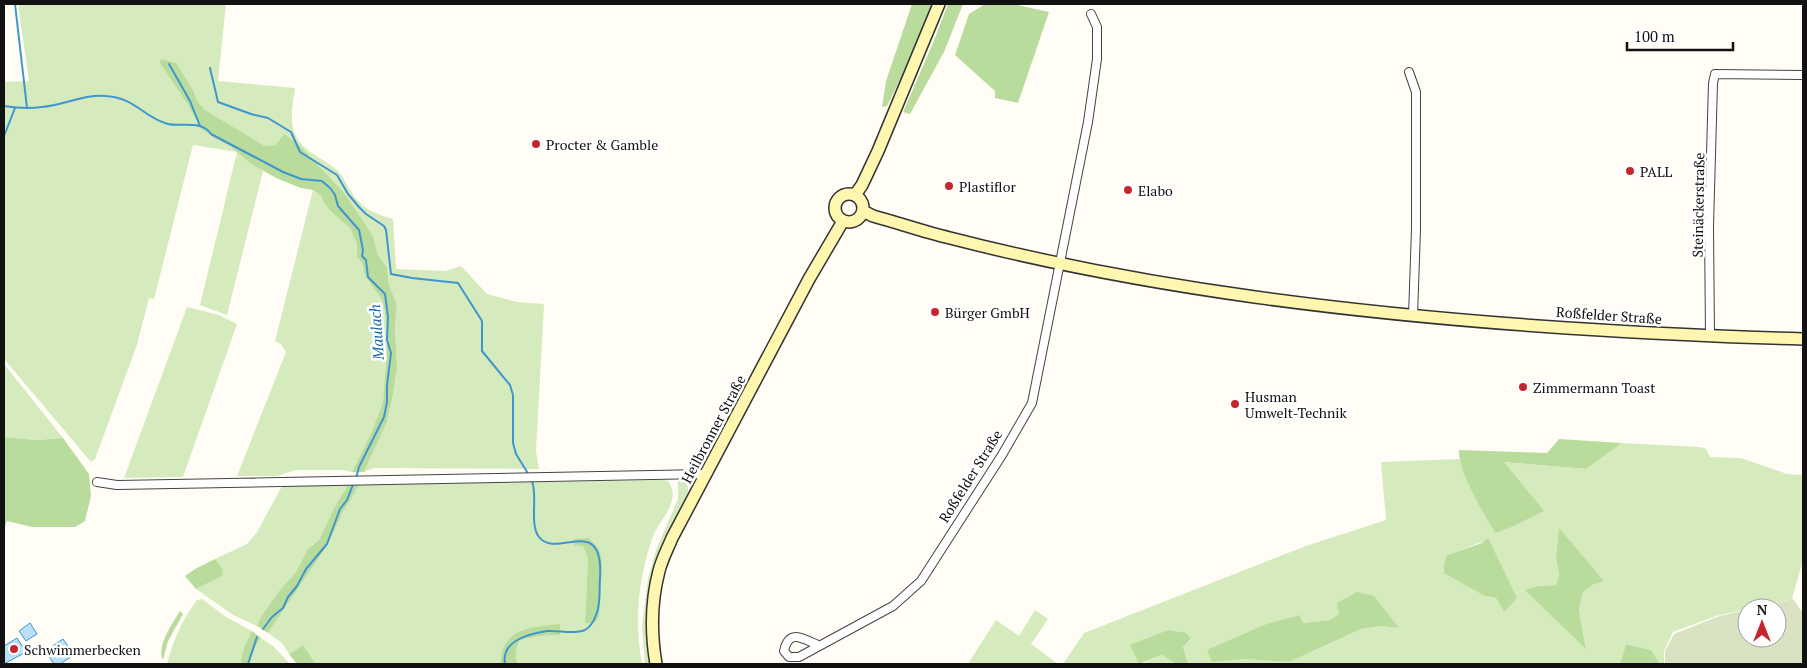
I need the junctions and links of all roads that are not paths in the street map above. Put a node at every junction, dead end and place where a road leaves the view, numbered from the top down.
1 (938, 4) edge
2 (1091, 14) dead end
3 (1409, 72) dead end
4 (1803, 75) edge
5 (855, 195) junction
6 (863, 211) junction
7 (843, 221) junction
8 (1061, 264) junction
9 (1413, 316) junction
10 (1710, 337) junction
11 (1803, 339) edge
12 (705, 474) junction
13 (96, 482) dead end
14 (818, 646) dead end
15 (656, 664) edge

1 - 5 street
2 - 8 street, Roßfelder Straße
3 - 9 street
4 - 10 street, Steinäckerstraße
5 - 6 street
5 - 7 street
6 - 7 street
6 - 8 street, Roßfelder Straße
7 - 12 street, Heilbronner Straße
8 - 9 street, Roßfelder Straße
8 - 14 street, Roßfelder Straße
9 - 10 street, Roßfelder Straße
10 - 11 street, Roßfelder Straße
12 - 13 street
12 - 15 street, Heilbronner Straße

